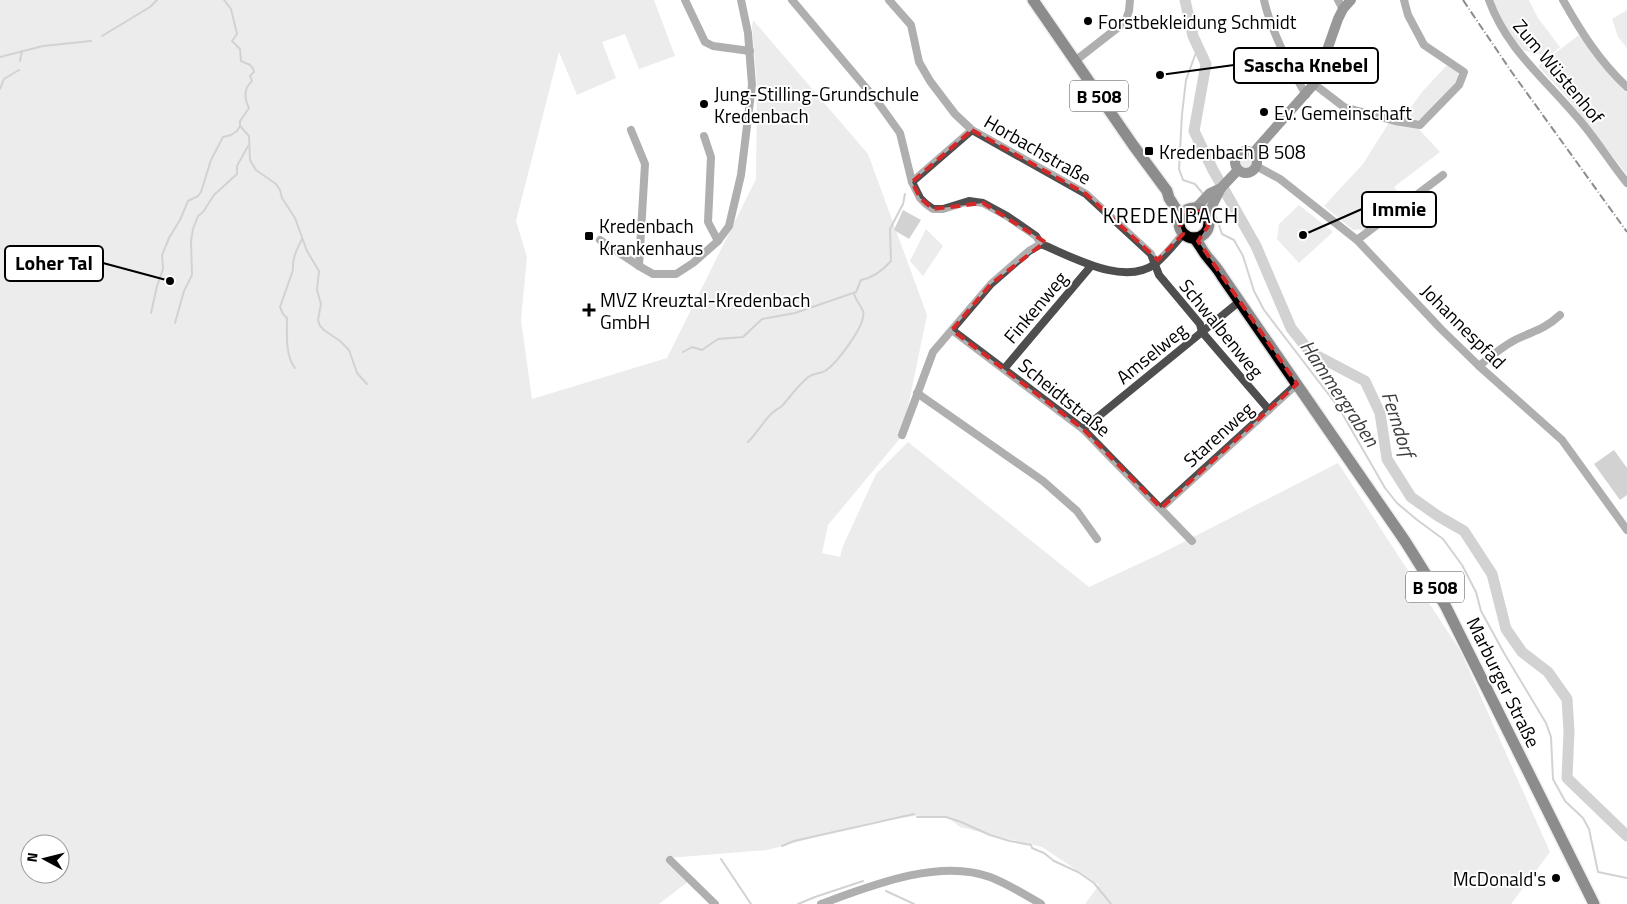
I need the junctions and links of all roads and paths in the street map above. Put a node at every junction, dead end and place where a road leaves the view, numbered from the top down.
1 (685, 0) edge
2 (741, 0) edge
3 (792, 0) edge
4 (889, 0) edge
5 (1033, 0) edge
6 (1130, 0) edge
7 (1264, 0) edge
8 (1350, 0) edge
9 (1404, 0) edge
10 (1489, 0) edge
11 (1564, 0) edge
12 (1340, 5) edge
13 (750, 51) junction
14 (1075, 61) junction
15 (1314, 84) junction
16 (1627, 87) edge
17 (1306, 94) junction
18 (631, 130) dead end
19 (972, 130) junction
20 (704, 136) dead end
21 (1253, 153) junction
22 (1256, 166) junction
23 (1238, 170) junction
24 (1443, 175) dead end
25 (912, 182) junction
26 (1627, 183) edge
27 (1221, 188) junction
28 (1188, 211) junction
29 (1207, 216) junction
30 (1205, 232) junction
31 (1189, 235) junction
32 (600, 240) dead end
33 (1357, 240) junction
34 (718, 241) junction
35 (1041, 244) junction
36 (1215, 263) junction
37 (1155, 264) junction
38 (639, 266) junction
39 (1091, 266) junction
40 (1240, 301) junction
41 (1560, 315) dead end
42 (952, 330) junction
43 (1202, 332) junction
44 (1479, 366) junction
45 (1004, 369) junction
46 (1297, 384) junction
47 (918, 393) junction
48 (1268, 410) junction
49 (1084, 429) junction
50 (902, 435) dead end
51 (1161, 508) junction
52 (1627, 530) edge
53 (1098, 539) dead end
54 (1192, 541) dead end
55 (670, 860) dead end
56 (844, 896) junction
57 (716, 904) edge
58 (821, 904) edge
59 (847, 904) edge
60 (1041, 904) edge
61 (1594, 904) edge

1 - 13 street
2 - 13 street
3 - 25 street
4 - 19 street, Horbachstraße
5 - 14 main road, B 508
6 - 14 street
7 - 17 street
8 - 12 main road
9 - 15 street
10 - 26 street, Zum Wüstenhof
11 - 16 street
12 - 15 main road
13 - 34 street
14 - 28 main road, B 508
15 - 17 main road
17 - 21 main road
18 - 38 street
19 - 25 street
19 - 37 street, Horbachstraße
20 - 34 street
21 - 22 main road
21 - 23 main road
22 - 23 main road
22 - 33 street, Johannespfad
23 - 27 main road
24 - 33 street
25 - 35 street
27 - 28 main road
27 - 29 main road
28 - 29 main road, B 508
28 - 31 main road, B 508
29 - 30 main road, B 508
30 - 31 main road
30 - 36 main road, Marburger Straße / B 508
31 - 36 main road, Marburger Straße / B 508
31 - 37 street
32 - 38 street
33 - 44 street, Johannespfad
34 - 38 street
35 - 39 street
35 - 42 street
36 - 40 main road, Marburger Straße / B 508
37 - 39 street
37 - 43 street, Schwalbenweg
39 - 45 street, Finkenweg
40 - 43 street, Amselweg
40 - 46 main road, Marburger Straße / B 508
41 - 44 street
42 - 45 street, Scheidtstraße
42 - 47 street
43 - 48 street, Schwalbenweg
43 - 49 street, Amselweg
44 - 52 street, Johannespfad
45 - 49 street, Scheidtstraße
46 - 48 street, Starenweg
46 - 61 main road, Marburger Straße / B 508
47 - 50 street
47 - 53 street
48 - 51 street, Starenweg
49 - 51 street, Scheidtstraße
51 - 54 street, Scheidtstraße
55 - 57 street
56 - 58 street
56 - 59 street
56 - 60 street

